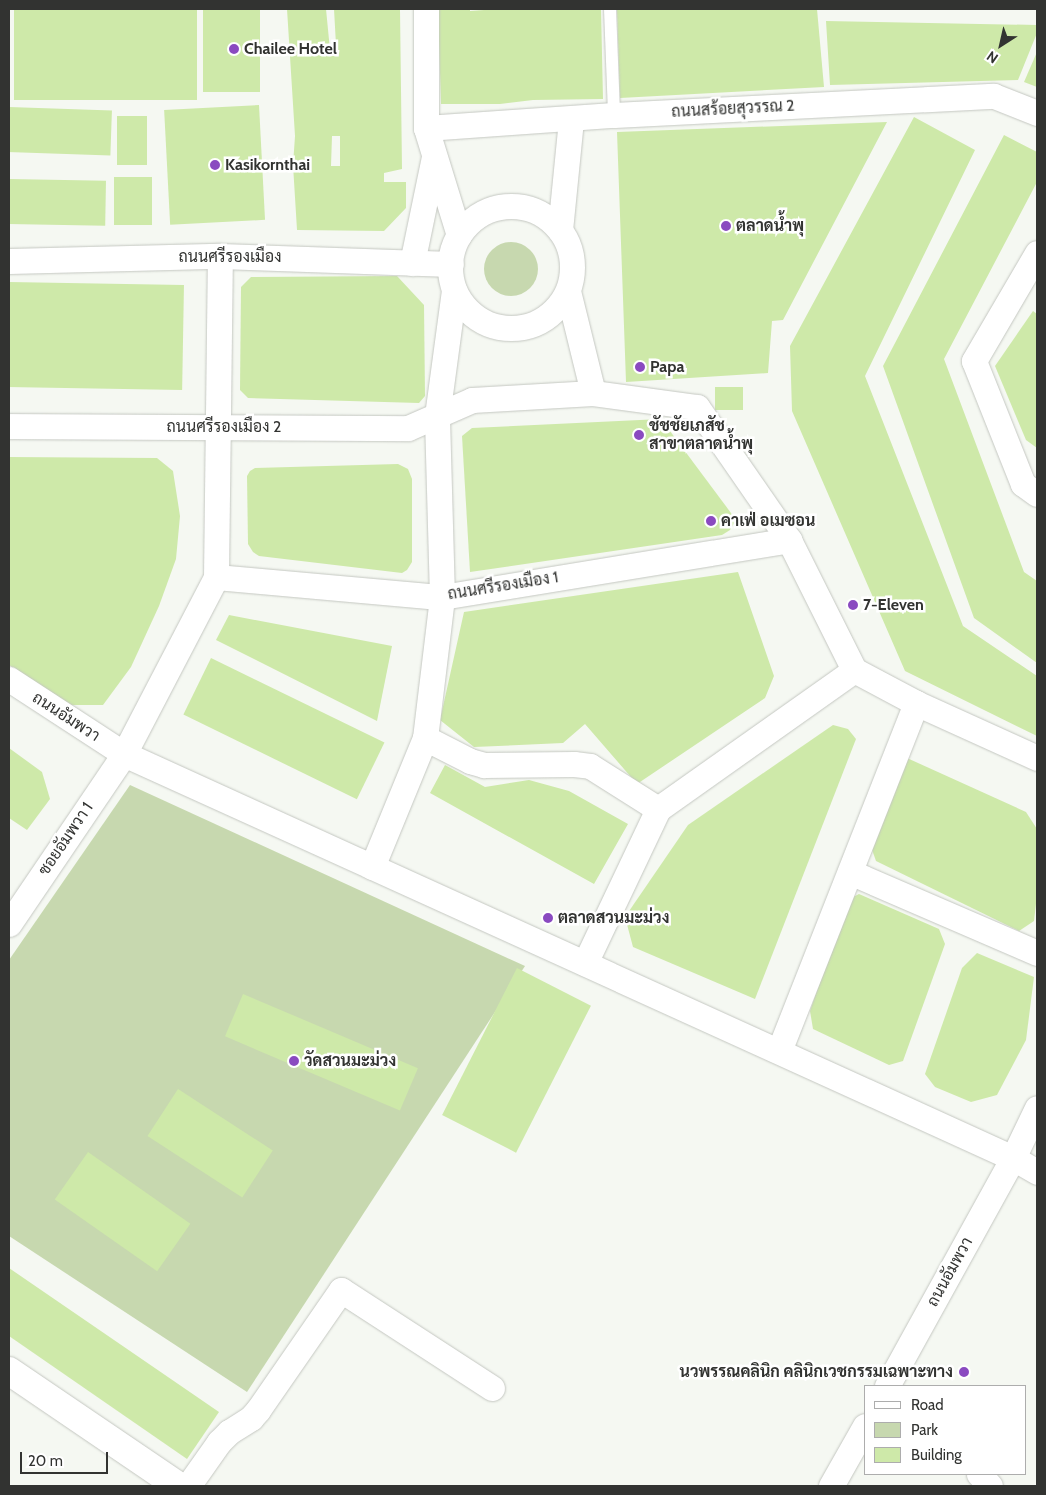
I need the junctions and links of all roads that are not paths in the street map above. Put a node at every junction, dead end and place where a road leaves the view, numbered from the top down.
1 (426, 9) edge
2 (610, 9) edge
3 (1037, 113) edge
4 (614, 115) junction
5 (571, 119) junction
6 (426, 128) junction
7 (434, 155) junction
8 (560, 230) junction
9 (459, 235) junction
10 (220, 256) junction
11 (9, 261) edge
12 (1035, 262) edge
13 (412, 263) junction
14 (451, 264) junction
15 (454, 290) junction
16 (568, 291) junction
17 (593, 393) junction
18 (437, 416) junction
19 (9, 426) edge
20 (216, 427) junction
21 (1037, 494) edge
22 (789, 540) junction
23 (216, 577) junction
24 (442, 597) junction
25 (854, 670) junction
26 (9, 679) edge
27 (916, 704) junction
28 (425, 738) junction
29 (124, 754) junction
30 (1037, 758) edge
31 (658, 809) junction
32 (372, 866) junction
33 (850, 872) junction
34 (9, 924) edge
35 (1037, 953) edge
36 (586, 963) junction
37 (779, 1051) junction
38 (1037, 1108) edge
39 (1013, 1158) junction
40 (1037, 1172) edge
41 (9, 1371) edge
42 (894, 1383) edge
43 (492, 1388) dead end
44 (864, 1428) edge
45 (980, 1475) edge
46 (178, 1486) edge
47 (188, 1486) edge
48 (831, 1486) edge
49 (990, 1486) edge

1 - 6 street
2 - 4 lane
3 - 4 street, ถนนสร้อยสุวรรณ 2
4 - 5 street, ถนนสร้อยสุวรรณ 2
5 - 6 street, ถนนสร้อยสุวรรณ 2
5 - 8 street
6 - 7 street
7 - 9 street
7 - 13 street
8 - 9 street
8 - 16 street
9 - 14 street
10 - 11 street, ถนนศรีรองเมือง
10 - 13 street, ถนนศรีรองเมือง
10 - 20 street
12 - 21 street
13 - 14 street, ถนนศรีรองเมือง
14 - 15 street
15 - 16 street
15 - 18 street
16 - 17 street
17 - 18 street, ถนนศรีรองเมือง 2
17 - 22 street, ถนนศรีรองเมือง 2
18 - 20 street, ถนนศรีรองเมือง 2
18 - 24 street
19 - 20 street, ถนนศรีรองเมือง 2
20 - 23 street
22 - 24 street, ถนนศรีรองเมือง 1
22 - 25 street, ถนนศรีรองเมือง 2
23 - 24 street, ถนนศรีรองเมือง 1
23 - 29 street, ซอยอัมพวา 1
24 - 28 street
25 - 27 street
25 - 31 street
26 - 29 street, ถนนอัมพวา
27 - 30 street
27 - 33 street
28 - 31 street
28 - 32 street
29 - 32 street, ถนนอัมพวา
29 - 34 street, ซอยอัมพวา 1
31 - 36 street
32 - 36 street, ถนนอัมพวา
33 - 35 street
33 - 37 street
36 - 37 street, ถนนอัมพวา
37 - 39 street
38 - 39 street, ถนนอัมพวา
39 - 40 street
39 - 42 street, ถนนอัมพวา
41 - 46 street
43 - 47 street
44 - 48 street
45 - 49 street

